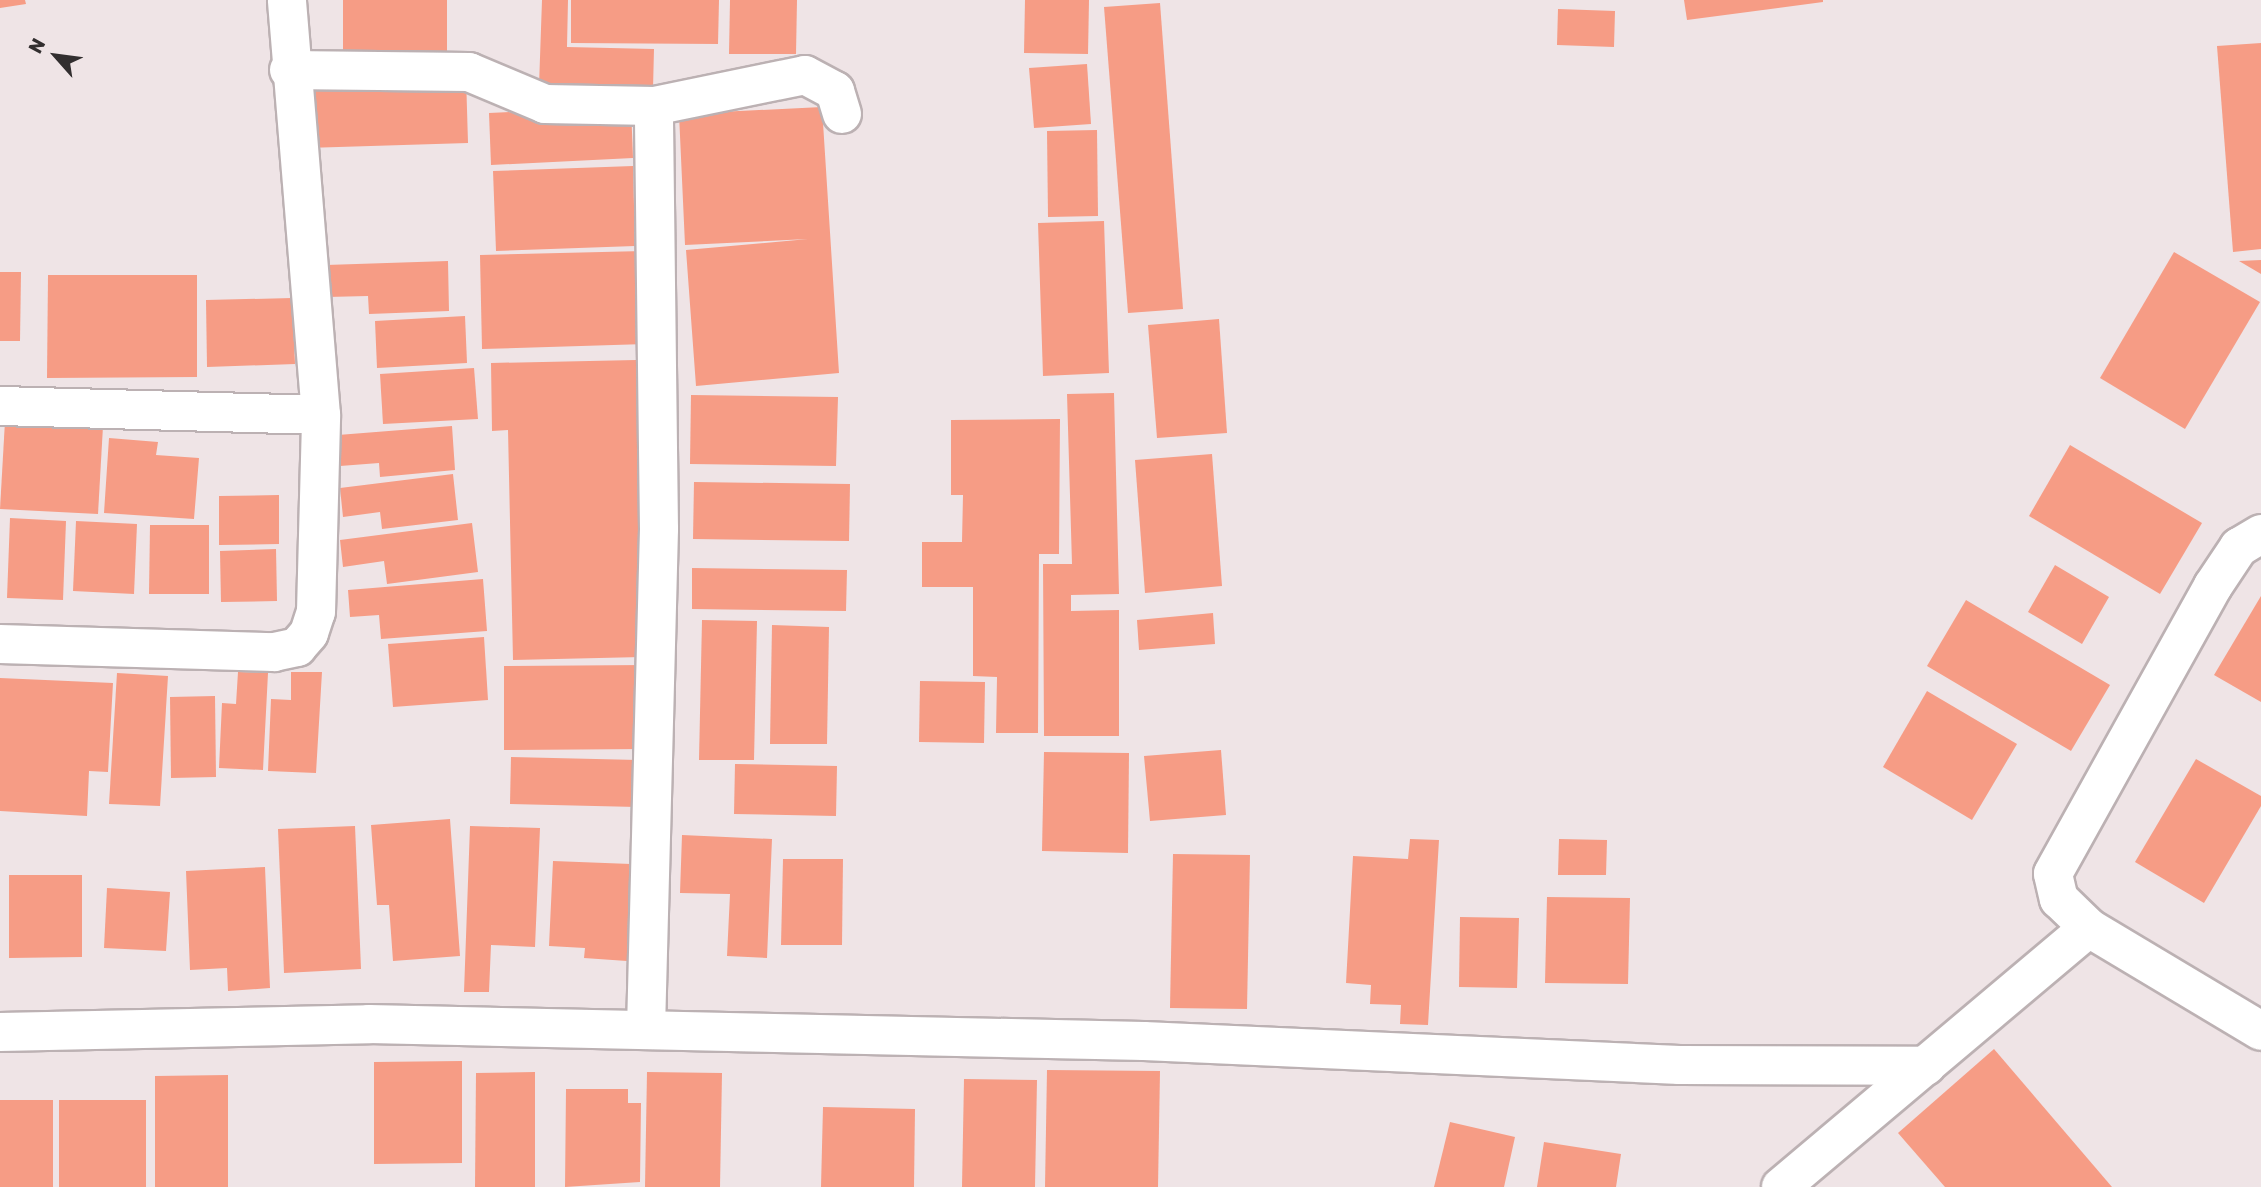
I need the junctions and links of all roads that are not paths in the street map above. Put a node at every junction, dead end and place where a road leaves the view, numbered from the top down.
1 (287, 0) edge
2 (289, 69) junction
3 (654, 106) junction
4 (842, 114) dead end
5 (0, 406) edge
6 (321, 415) junction
7 (2261, 534) edge
8 (0, 644) edge
9 (2089, 928) junction
10 (646, 1029) junction
11 (2261, 1031) edge
12 (0, 1032) edge
13 (1926, 1066) junction
14 (1782, 1187) edge

1 - 2 street
2 - 3 street
2 - 6 street
3 - 4 street
3 - 10 street
5 - 6 street
6 - 8 street
7 - 9 street
9 - 11 street
9 - 13 street
10 - 12 street
10 - 13 street
13 - 14 street

